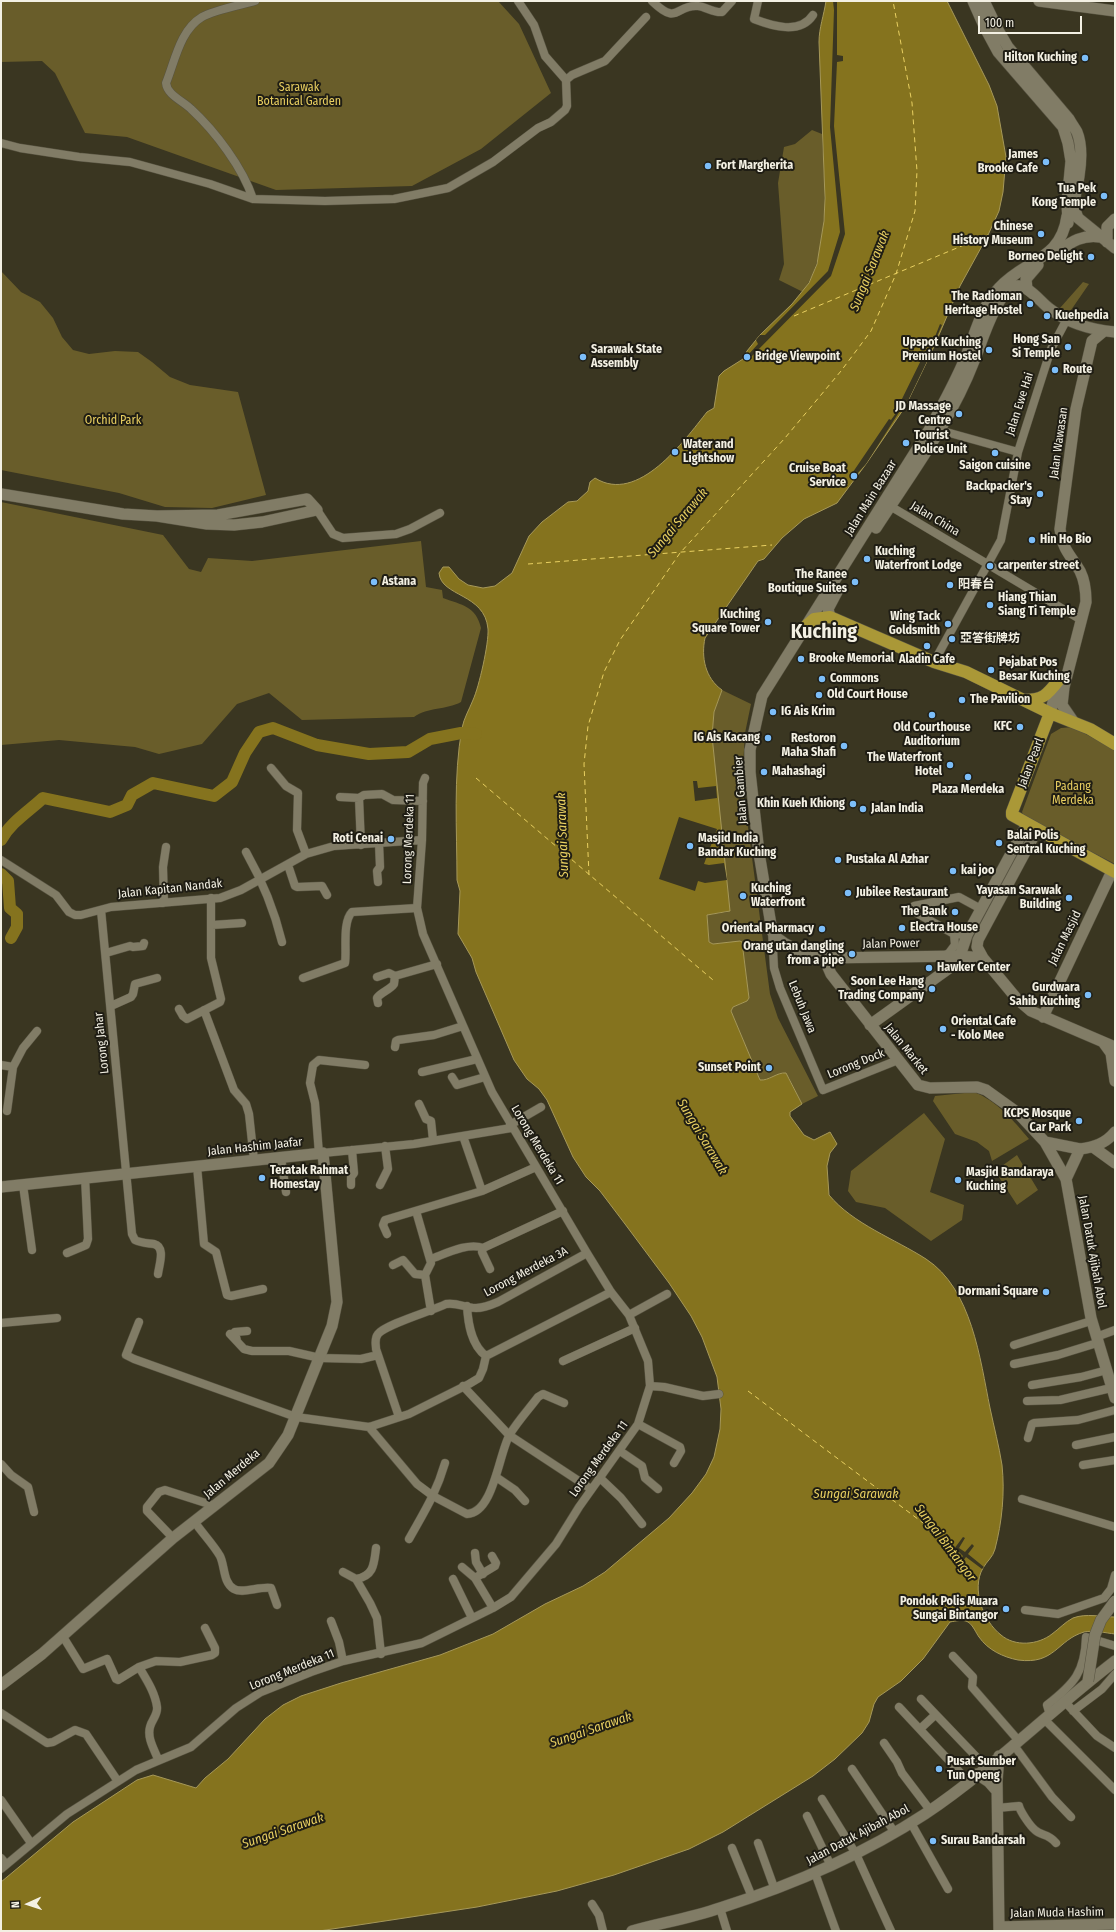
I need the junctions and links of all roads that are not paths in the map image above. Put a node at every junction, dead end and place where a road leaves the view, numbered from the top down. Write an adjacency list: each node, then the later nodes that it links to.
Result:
1 (255, 1): 14 (street)
2 (518, 1): 12 (street)
3 (652, 1): 4 (street)
4 (732, 1)
5 (758, 1): 10 (street)
6 (973, 1): 15 (main road)
7 (984, 1): 17 (main road)
8 (1039, 1): 9 (main road)
9 (1115, 11)
10 (813, 15)
11 (646, 18): 12 (street)
12 (566, 80): 14 (street)
13 (1, 143): 14 (street)
14 (253, 199)
15 (1067, 216): 18 (main road); 19 (main road)
16 (1115, 219): 17 (main road)
17 (1107, 242): 18 (main road)
18 (1061, 249): 19 (main road)
19 (1027, 270): 20 (main road); 21 (main road)
20 (1010, 284): 21 (main road); 25 (main road, Jalan Main Bazaar); 35 (main road, Jalan Main Bazaar)
21 (1026, 289): 22 (main road)
22 (1067, 320): 23 (main road); 26 (street, Jalan Ewe Hai)
23 (1085, 325): 24 (main road); 34 (main road, Jalan Wawasan)
24 (1110, 332): 40 (main road, Jalan Wawasan)
25 (939, 430): 26 (street); 28 (main road, Jalan Main Bazaar)
26 (1018, 452): 32 (street, Jalan Ewe Hai)
27 (1, 494): 31 (main road)
28 (890, 506): 32 (street, Jalan China); 33 (main road, Jalan Main Bazaar)
29 (317, 510): 30 (street); 31 (main road); 31 (main road)
30 (440, 513)
31 (162, 516)
32 (988, 565): 34 (street, Jalan China); 36 (street, Jalan Ewe Hai)
33 (830, 617): 35 (main road); 36 (main road)
34 (1078, 618): 37 (main road, Jalan Wawasan)
35 (807, 625): 67 (main road, Jalan Gambier)
36 (934, 662): 38 (main road)
37 (1058, 681): 38 (main road); 39 (main road, Jalan Wawasan)
38 (1024, 700): 39 (main road)
39 (1050, 713): 40 (main road); 47 (main road, Jalan Pearl)
40 (1073, 722): 41 (main road)
41 (1115, 744)
42 (271, 768): 53 (street)
43 (425, 778): 46 (street, Lorong Merdeka 11)
44 (340, 797): 45 (street)
45 (359, 798): 46 (street); 50 (street)
46 (423, 801): 48 (street, Lorong Merdeka 11)
47 (1032, 827): 56 (main road); 63 (main road); 77 (main road)
48 (422, 840): 49 (street, Jalan Kapitan Nandak); 62 (street, Lorong Merdeka 11)
49 (379, 843): 50 (street, Jalan Kapitan Nandak); 58 (street)
50 (361, 845): 53 (street, Jalan Kapitan Nandak)
51 (166, 847): 61 (street)
52 (246, 852): 57 (street)
53 (306, 854): 55 (street, Jalan Kapitan Nandak)
54 (1, 860): 64 (street, Jalan Kapitan Nandak)
55 (288, 864): 57 (street, Jalan Kapitan Nandak); 59 (street)
56 (1114, 872): 89 (main road, Jalan Masjid)
57 (262, 879): 60 (street, Jalan Kapitan Nandak); 70 (street)
58 (378, 882)
59 (327, 895)
60 (211, 898): 61 (street, Jalan Kapitan Nandak); 66 (street)
61 (164, 903): 64 (street, Jalan Kapitan Nandak)
62 (417, 908): 78 (street, Lorong Merdeka 11); 84 (street)
63 (981, 909): 68 (street); 69 (main road)
64 (101, 910): 72 (street, Lorong Jahar)
65 (242, 923): 66 (street)
66 (212, 925): 88 (street)
67 (772, 931): 75 (main road); 105 (street, Lebuh Jawa)
68 (954, 934): 69 (street); 73 (street)
69 (967, 935): 74 (main road)
70 (282, 942)
71 (144, 943): 72 (street)
72 (106, 953): 86 (street, Lorong Jahar)
73 (943, 956): 74 (main road, Jalan Power); 76 (main road, Jalan Power); 79 (main road)
74 (960, 956): 77 (main road, Jalan Power); 79 (main road)
75 (824, 958): 76 (main road, Jalan Power); 80 (main road, Jalan Market)
76 (847, 958): 80 (main road)
77 (983, 958): 89 (main road)
78 (437, 964): 81 (street); 91 (street, Lorong Merdeka 11)
79 (948, 969): 90 (main road)
80 (831, 974): 90 (main road, Jalan Market)
81 (394, 976): 82 (street); 85 (street)
82 (377, 977)
83 (157, 978): 86 (street)
84 (303, 978)
85 (378, 1003)
86 (111, 1006): 124 (street, Lorong Jahar)
87 (179, 1009): 88 (street)
88 (204, 1010): 120 (street)
89 (1043, 1017): 93 (main road)
90 (870, 1025): 97 (main road, Jalan Market)
91 (463, 1026): 94 (street); 96 (street, Lorong Merdeka 11)
92 (37, 1030): 100 (street)
93 (1103, 1041): 95 (main road); 104 (main road)
94 (395, 1047)
95 (1115, 1047)
96 (477, 1059): 101 (street); 103 (street, Lorong Merdeka 11)
97 (898, 1060): 105 (street, Lorong Dock); 113 (main road, Jalan Market)
98 (1, 1065): 100 (street)
99 (365, 1065): 118 (street)
100 (13, 1066): 108 (street)
101 (422, 1072)
102 (452, 1077): 103 (street)
103 (484, 1077): 109 (street, Lorong Merdeka 11)
104 (1115, 1081)
105 (823, 1090)
106 (420, 1104): 112 (street)
107 (541, 1107): 109 (street)
108 (8, 1111)
109 (511, 1126): 111 (street, Jalan Hashim Jaafar); 123 (street, Lorong Merdeka 11)
110 (1115, 1132): 115 (main road)
111 (463, 1136): 112 (street, Jalan Hashim Jaafar); 131 (street)
112 (433, 1140): 114 (street, Jalan Hashim Jaafar)
113 (1045, 1142): 117 (main road); 126 (main road, Jalan Datuk Ajibah Abol)
114 (385, 1146): 116 (street, Jalan Hashim Jaafar); 129 (street)
115 (1093, 1147): 117 (main road); 121 (main road)
116 (352, 1150): 118 (street, Jalan Hashim Jaafar); 128 (street)
117 (1080, 1150): 126 (main road)
118 (321, 1153): 119 (main road, Jalan Hashim Jaafar); 164 (main road, Jalan Merdeka)
119 (281, 1157): 120 (main road, Jalan Hashim Jaafar); 132 (street)
120 (254, 1160): 122 (main road, Jalan Hashim Jaafar)
121 (1115, 1163)
122 (197, 1166): 124 (main road, Jalan Hashim Jaafar); 145 (street)
123 (536, 1167): 131 (street); 134 (street, Lorong Merdeka 11)
124 (126, 1174): 125 (main road, Jalan Hashim Jaafar); 143 (street, Lorong Jahar)
125 (85, 1177): 127 (main road, Jalan Hashim Jaafar); 139 (street)
126 (1066, 1179): 152 (main road, Jalan Datuk Ajibah Abol)
127 (23, 1185): 130 (main road, Jalan Hashim Jaafar); 137 (street)
128 (351, 1185)
129 (380, 1185)
130 (1, 1187)
131 (482, 1191): 133 (street)
132 (286, 1192)
133 (416, 1211): 135 (street); 140 (street)
134 (562, 1211): 136 (street); 138 (street, Lorong Merdeka 11)
135 (387, 1234)
136 (483, 1248): 140 (street); 142 (street)
137 (32, 1250)
138 (586, 1253): 146 (street, Lorong Merdeka 11); 148 (street, Lorong Merdeka 3A)
139 (67, 1254)
140 (431, 1259): 144 (street)
141 (393, 1265): 144 (street)
142 (490, 1269)
143 (158, 1274)
144 (425, 1275): 149 (street)
145 (263, 1289)
146 (611, 1292): 150 (street, Lorong Merdeka 11); 163 (street)
147 (668, 1294): 150 (street)
148 (467, 1306): 149 (street, Lorong Merdeka 3A); 163 (street)
149 (431, 1311): 162 (street, Lorong Merdeka 3A)
150 (629, 1315): 155 (street, Lorong Merdeka 11)
151 (57, 1318): 154 (street)
152 (1091, 1321): 159 (main road, Jalan Datuk Ajibah Abol); 161 (street)
153 (139, 1322): 176 (street)
154 (1, 1323)
155 (635, 1328): 165 (street); 170 (street, Lorong Merdeka 11)
156 (1115, 1330): 159 (street)
157 (247, 1331): 160 (street)
158 (230, 1334): 160 (street)
159 (1097, 1340): 166 (street); 167 (main road, Jalan Datuk Ajibah Abol)
160 (237, 1341): 164 (street)
161 (1014, 1345)
162 (378, 1355): 164 (street); 177 (street, Lorong Merdeka 3A)
163 (486, 1356): 169 (street)
164 (320, 1358): 176 (main road, Jalan Merdeka)
165 (563, 1361)
166 (1014, 1364)
167 (1107, 1370): 168 (street); 172 (main road, Jalan Datuk Ajibah Abol)
168 (1032, 1385)
169 (463, 1386): 177 (street); 180 (street)
170 (650, 1386): 171 (street); 178 (street, Lorong Merdeka 11)
171 (719, 1394)
172 (1114, 1395): 173 (street)
173 (1027, 1402)
174 (564, 1403): 180 (street)
175 (1115, 1410): 182 (street)
176 (296, 1417): 179 (street); 197 (main road, Jalan Merdeka)
177 (399, 1418): 179 (street)
178 (638, 1424): 184 (street, Lorong Merdeka 11); 187 (street)
179 (369, 1427): 194 (street)
180 (509, 1435): 190 (street); 193 (street)
181 (1115, 1437): 183 (street)
182 (1028, 1438)
183 (1076, 1445)
184 (620, 1451): 191 (street, Lorong Merdeka 11); 192 (street)
185 (1115, 1460): 189 (street)
186 (445, 1463): 194 (street)
187 (674, 1463)
188 (1, 1464): 198 (street)
189 (1083, 1465)
190 (496, 1477): 194 (street); 196 (street)
191 (599, 1477): 193 (street, Lorong Merdeka 11); 200 (street)
192 (658, 1489)
193 (592, 1490): 217 (street, Lorong Merdeka 11)
194 (433, 1496): 203 (street)
195 (1022, 1499): 201 (street)
196 (525, 1501)
197 (215, 1506): 199 (main road, Jalan Merdeka); 202 (street)
198 (34, 1512)
199 (194, 1522): 202 (main road, Jalan Merdeka); 216 (street)
200 (642, 1524)
201 (1115, 1527)
202 (173, 1538): 222 (main road, Jalan Merdeka)
203 (409, 1539)
204 (376, 1548): 212 (street)
205 (475, 1553): 209 (street)
206 (492, 1556): 209 (street)
207 (462, 1567): 211 (street)
208 (343, 1572): 212 (street)
209 (483, 1574): 211 (street)
210 (1115, 1575): 214 (street)
211 (474, 1578): 217 (street)
212 (356, 1579): 224 (street)
213 (453, 1579): 219 (street)
214 (1104, 1598): 215 (street); 218 (street)
215 (1115, 1601): 230 (main road, bridge)
216 (277, 1605)
217 (493, 1608): 219 (street, Lorong Merdeka 11)
218 (1025, 1610)
219 (472, 1618): 224 (street, Lorong Merdeka 11)
220 (331, 1621): 226 (street)
221 (205, 1628): 228 (street)
222 (62, 1635): 228 (street); 231 (main road, Jalan Merdeka)
223 (1115, 1646): 238 (street)
224 (381, 1654): 226 (street, Lorong Merdeka 11)
225 (953, 1656): 240 (street)
226 (343, 1661): 244 (street, Lorong Merdeka 11)
227 (1115, 1661): 230 (main road, Jalan Datuk Ajibah Abol)
228 (139, 1667): 244 (street)
229 (1115, 1674): 235 (street)
230 (1088, 1681): 233 (main road, Jalan Datuk Ajibah Abol)
231 (1, 1685)
232 (921, 1699): 237 (street)
233 (1065, 1702): 235 (street); 238 (main road, Jalan Datuk Ajibah Abol)
234 (899, 1706): 239 (street)
235 (1073, 1711): 242 (street)
236 (1, 1713): 247 (street)
237 (936, 1715): 239 (street); 246 (street)
238 (1047, 1717): 240 (main road, Jalan Datuk Ajibah Abol); 250 (street)
239 (920, 1729): 248 (street)
240 (1016, 1742): 243 (main road, Jalan Datuk Ajibah Abol); 256 (street)
241 (884, 1743): 254 (street)
242 (1115, 1748)
243 (1000, 1756): 246 (main road, Jalan Datuk Ajibah Abol); 249 (main road)
244 (158, 1759): 247 (street, Lorong Merdeka 11)
245 (852, 1769): 258 (street)
246 (982, 1771): 248 (main road, Jalan Datuk Ajibah Abol); 249 (main road)
247 (117, 1780): 259 (street, Lorong Merdeka 11)
248 (968, 1781): 254 (main road, Jalan Datuk Ajibah Abol)
249 (997, 1786): 253 (main road)
250 (1115, 1789)
251 (822, 1799): 263 (street)
252 (1, 1800): 259 (street)
253 (997, 1808): 261 (street); 275 (main road)
254 (930, 1810): 257 (main road, Jalan Datuk Ajibah Abol)
255 (807, 1816): 265 (street)
256 (1071, 1817)
257 (911, 1823): 258 (main road, Jalan Datuk Ajibah Abol); 267 (street)
258 (894, 1833): 263 (main road, Jalan Datuk Ajibah Abol)
259 (31, 1843): 264 (street, Lorong Merdeka 11)
260 (758, 1843): 268 (street)
261 (1056, 1843)
262 (732, 1848): 269 (street)
263 (856, 1854): 265 (main road, Jalan Datuk Ajibah Abol); 280 (street)
264 (3, 1864)
265 (831, 1866): 266 (main road, Jalan Datuk Ajibah Abol)
266 (815, 1873): 268 (main road, Jalan Datuk Ajibah Abol); 279 (street)
267 (948, 1889)
268 (775, 1890): 269 (main road, Jalan Datuk Ajibah Abol)
269 (752, 1897): 271 (main road, Jalan Datuk Ajibah Abol)
270 (592, 1904): 276 (street)
271 (720, 1908): 274 (main road, Jalan Datuk Ajibah Abol); 278 (street)
272 (1115, 1924): 273 (main road, Jalan Muda Hashim)
273 (1078, 1928): 275 (main road, Jalan Muda Hashim)
274 (644, 1929): 277 (main road, Jalan Datuk Ajibah Abol)
275 (999, 1929)
276 (604, 1931)
277 (632, 1931)
278 (727, 1931)
279 (836, 1931)
280 (891, 1931)

